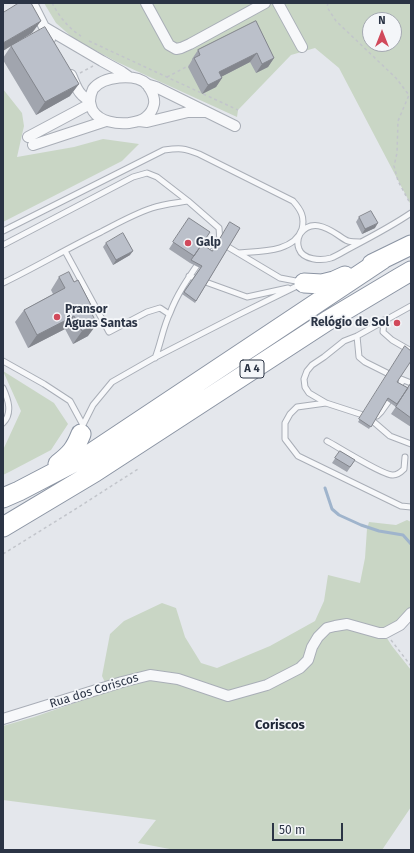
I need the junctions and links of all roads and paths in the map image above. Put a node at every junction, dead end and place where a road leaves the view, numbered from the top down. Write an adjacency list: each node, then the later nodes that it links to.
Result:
1 (32, 3): 7 (street)
2 (52, 3): 8 (path)
3 (146, 3): 4 (street)
4 (264, 3)
5 (278, 3): 11 (street)
6 (328, 3): 17 (path)
7 (44, 27): 10 (street); 14 (street)
8 (83, 38)
9 (88, 41): 15 (path)
10 (55, 47)
11 (302, 47)
12 (194, 63): 15 (path)
13 (65, 68): 19 (street)
14 (129, 77): 16 (street); 19 (street)
15 (167, 77): 20 (path)
16 (146, 84): 21 (street); 23 (street)
17 (409, 95): 18 (path); 26 (path)
18 (411, 97)
19 (90, 103): 22 (street); 22 (street)
20 (238, 110)
21 (204, 112): 23 (street); 24 (street)
22 (106, 120): 23 (street)
23 (137, 121)
24 (235, 126)
25 (188, 200): 30 (lane); 32 (lane); 34 (lane)
26 (411, 205)
27 (411, 213): 31 (lane)
28 (3, 231): 29 (lane)
29 (300, 234): 31 (lane); 31 (lane); 35 (lane)
30 (220, 242): 35 (lane); 38 (lane)
31 (360, 242)
32 (3, 245)
33 (411, 245): 36 (highway, A 4)
34 (65, 251): 39 (lane); 42 (lane)
35 (238, 253): 40 (lane)
36 (383, 259): 40 (highway); 59 (highway, A 4)
37 (411, 271): 61 (highway, A 4)
38 (189, 276): 40 (lane); 42 (lane)
39 (3, 283)
40 (304, 283): 46 (lane)
41 (411, 306): 43 (lane)
42 (169, 314): 46 (lane)
43 (384, 320): 44 (lane); 45 (lane)
44 (357, 336): 48 (lane); 51 (lane)
45 (411, 351)
46 (154, 358): 54 (lane)
47 (3, 361): 54 (lane)
48 (403, 380): 49 (lane); 52 (lane)
49 (411, 383)
50 (3, 388): 53 (lane)
51 (326, 403): 52 (lane); 60 (lane)
52 (366, 416): 56 (lane)
53 (3, 423)
54 (82, 429): 59 (highway)
55 (327, 442): 57 (lane)
56 (411, 444)
57 (405, 457)
58 (138, 469): 62 (path)
59 (11, 494)
60 (411, 507)
61 (3, 527)
62 (3, 554)
63 (411, 613): 64 (street)
64 (385, 632): 65 (path); 66 (street, Rua dos Coriscos)
65 (411, 666)
66 (3, 719)

